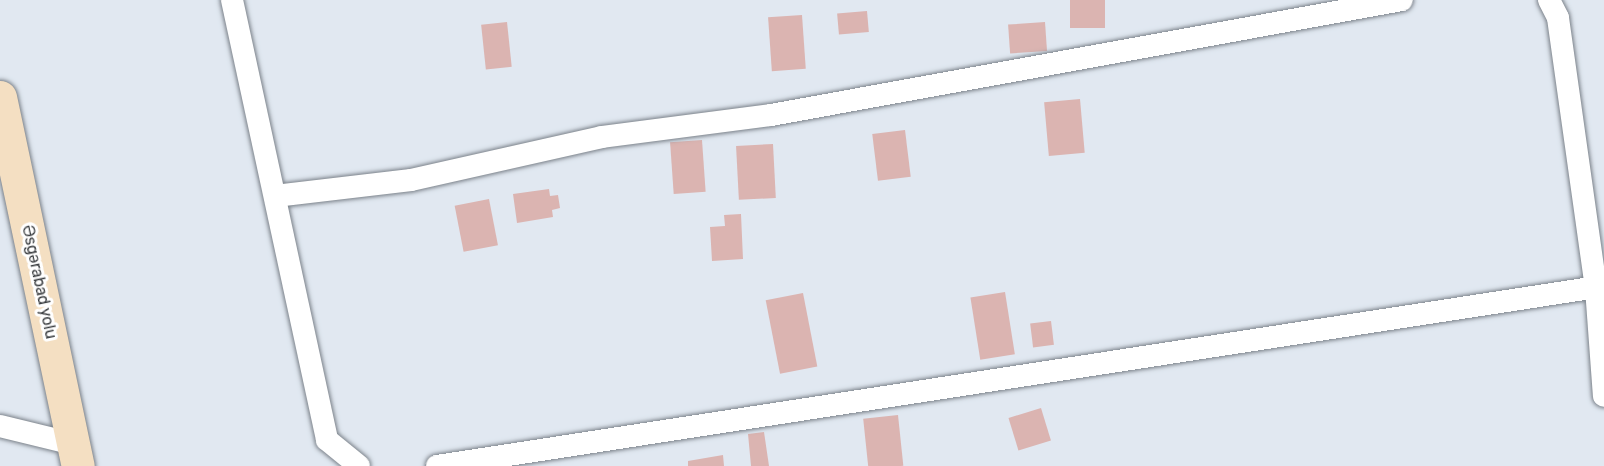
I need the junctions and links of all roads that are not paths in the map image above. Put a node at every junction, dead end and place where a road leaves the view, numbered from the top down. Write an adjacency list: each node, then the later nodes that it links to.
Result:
1 (232, 0): 5 (street)
2 (1402, 0): 5 (street)
3 (1549, 0): 6 (street)
4 (0, 97): 9 (street, Əsgərabad yolu)
5 (275, 196): 11 (street)
6 (1600, 287): 7 (street); 10 (street)
7 (1604, 396)
8 (0, 426): 9 (street)
9 (76, 455)
10 (498, 461): 12 (street)
11 (359, 466)
12 (437, 466)

